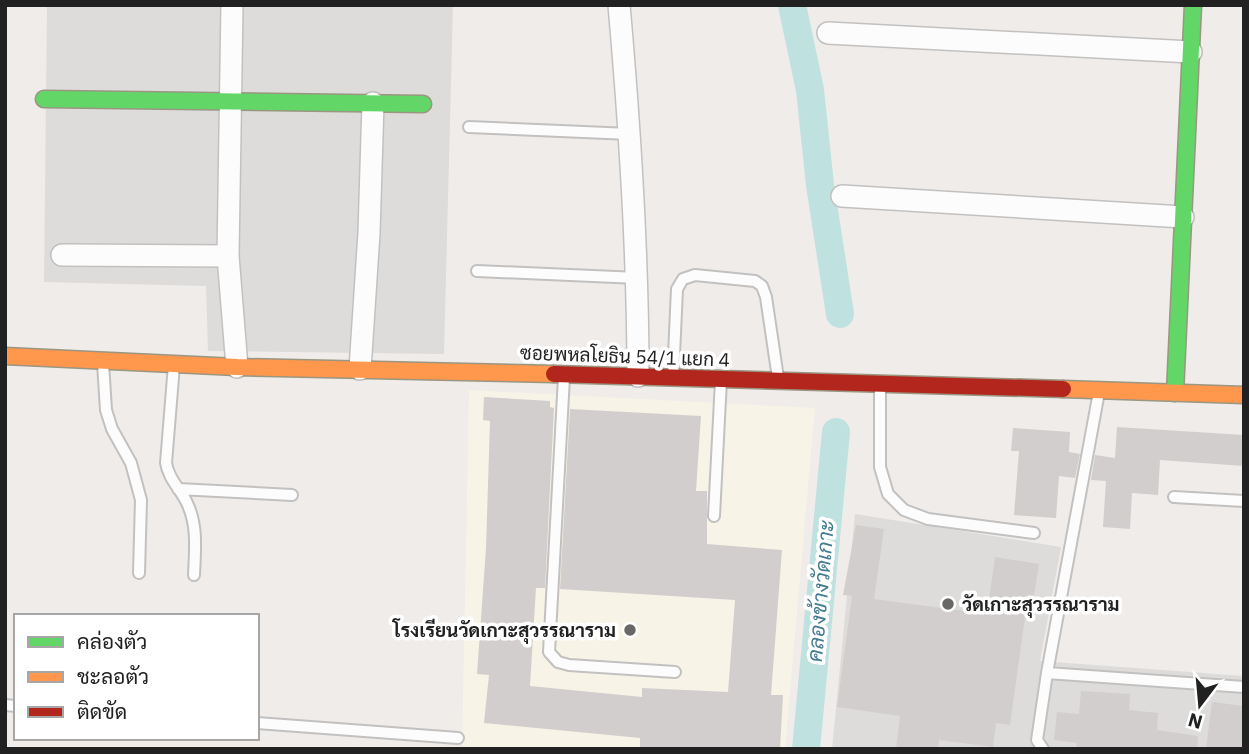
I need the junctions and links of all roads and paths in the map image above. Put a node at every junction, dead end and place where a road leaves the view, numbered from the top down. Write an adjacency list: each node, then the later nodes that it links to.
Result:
1 (232, 5): 7 (street)
2 (619, 5): 11 (street)
3 (1193, 5): 5 (street)
4 (828, 33): 5 (street)
5 (1191, 52): 13 (street)
6 (44, 99): 7 (street)
7 (230, 101): 8 (street); 15 (street)
8 (373, 103): 9 (street); 22 (street)
9 (424, 104)
10 (469, 127): 11 (lane)
11 (630, 134): 17 (street)
12 (842, 196): 13 (street)
13 (1183, 217): 30 (street)
14 (62, 256): 15 (street)
15 (228, 256): 21 (street)
16 (477, 271): 17 (lane)
17 (638, 278): 24 (street)
18 (5, 356): 19 (street, ซอยพหลโยธิน 54/1 แยก 4)
19 (103, 360): 20 (street, ซอยพหลโยธิน 54/1 แยก 4); 38 (lane)
20 (174, 363): 21 (street, ซอยพหลโยธิน 54/1 แยก 4); 32 (lane)
21 (237, 368): 22 (street, ซอยพหลโยธิน 54/1 แยก 4)
22 (360, 369): 23 (street, ซอยพหลโยธิน 54/1 แยก 4)
23 (564, 374): 24 (street, ซอยพหลโยธิน 54/1 แยก 4); 40 (lane)
24 (639, 376): 25 (street, ซอยพหลโยธิน 54/1 แยก 4)
25 (673, 377): 26 (street, ซอยพหลโยธิน 54/1 แยก 4); 27 (lane)
26 (721, 380): 27 (street, ซอยพหลโยธิน 54/1 แยก 4); 36 (lane)
27 (778, 381): 28 (street, ซอยพหลโยธิน 54/1 แยก 4)
28 (880, 384): 29 (street, ซอยพหลโยธิน 54/1 แยก 4); 37 (lane)
29 (1100, 390): 30 (street, ซอยพหลโยธิน 54/1 แยก 4); 41 (lane)
30 (1175, 393): 31 (street, ซอยพหลโยธิน 54/1 แยก 4)
31 (1244, 395)
32 (178, 489): 33 (lane); 39 (lane)
33 (292, 495)
34 (1174, 497): 35 (lane)
35 (1244, 501)
36 (714, 516)
37 (1034, 533)
38 (139, 573)
39 (194, 575)
40 (675, 672)
41 (1046, 673): 42 (lane); 45 (lane)
42 (1244, 687)
43 (259, 723): 44 (lane)
44 (458, 738)
45 (1043, 749)

